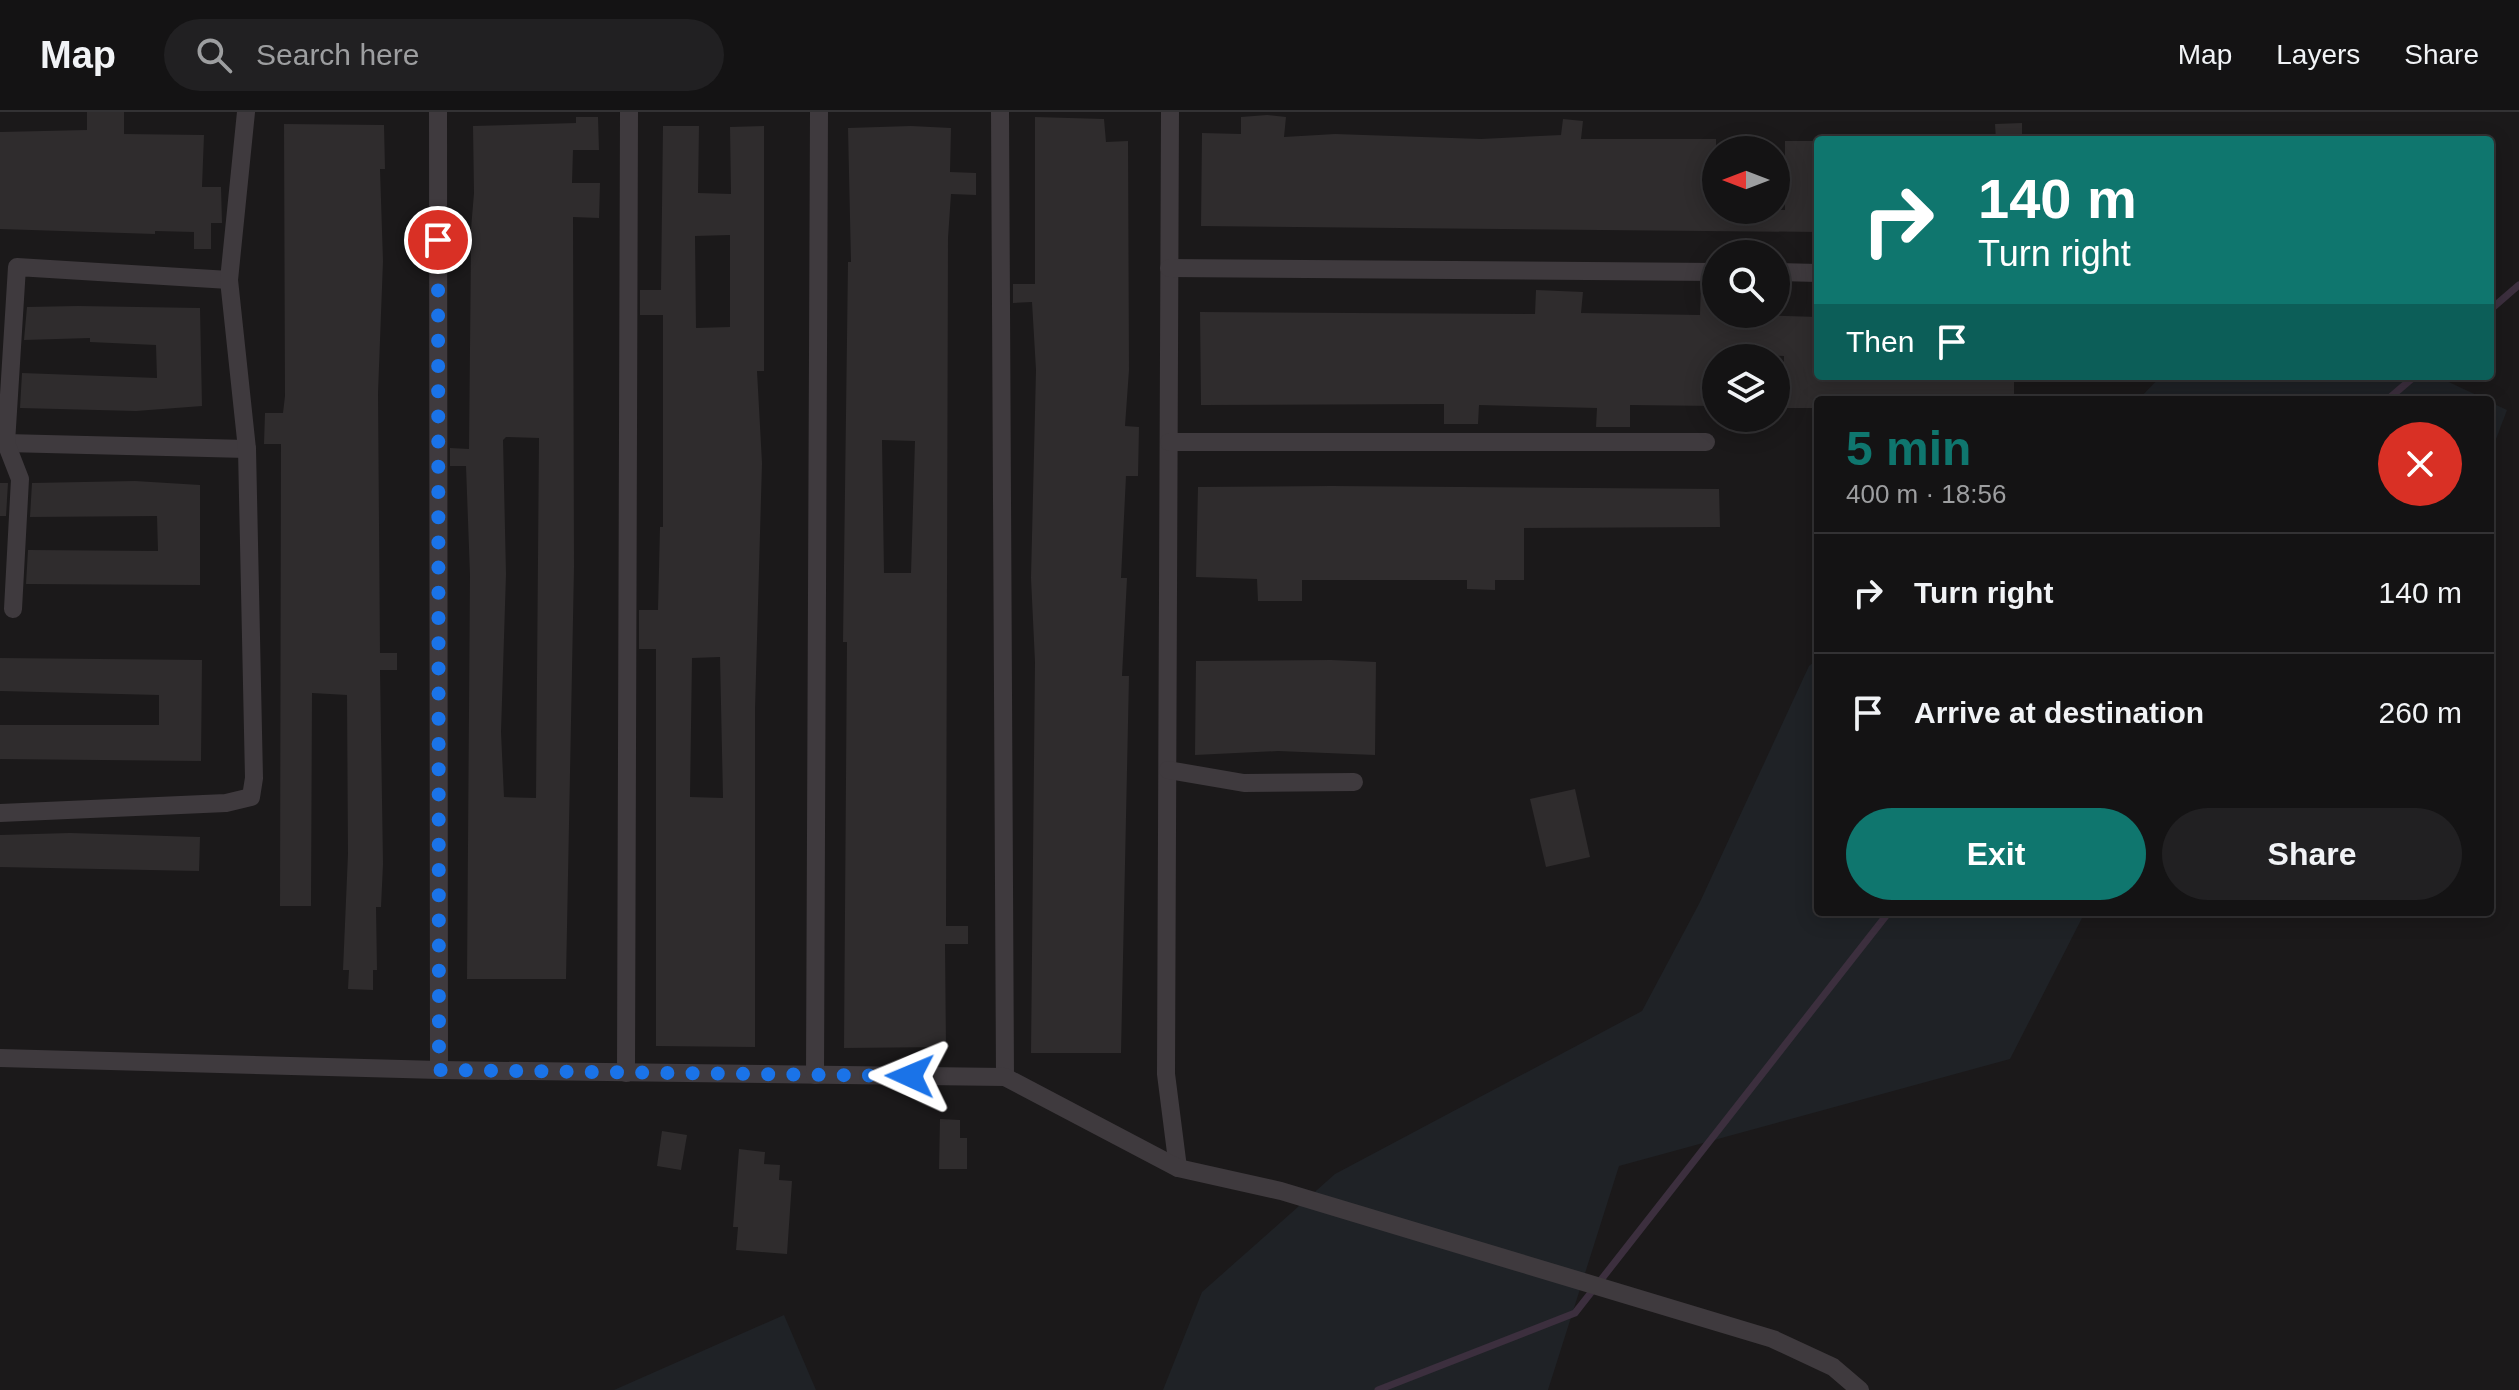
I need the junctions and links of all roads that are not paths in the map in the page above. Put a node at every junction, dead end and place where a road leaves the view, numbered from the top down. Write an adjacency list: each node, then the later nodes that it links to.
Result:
1 (246, 112): 11 (street)
2 (438, 112): 21 (street)
3 (629, 112): 22 (street)
4 (819, 112): 23 (street)
5 (1000, 112): 24 (street)
6 (1170, 112): 7 (street)
7 (1169, 268): 8 (street); 12 (street)
8 (1702, 272)
9 (1790, 272): 10 (street)
10 (1814, 273)
11 (229, 280): 14 (street); 15 (street)
12 (1169, 442): 13 (street); 17 (street)
13 (1706, 442)
14 (6, 443): 15 (street); 16 (street)
15 (247, 449): 19 (street)
16 (13, 609)
17 (1168, 770): 18 (street); 25 (street)
18 (1354, 782)
19 (0, 813)
20 (0, 1058): 21 (street)
21 (439, 1070): 22 (street)
22 (626, 1073): 23 (street)
23 (815, 1075): 24 (street)
24 (1005, 1077): 25 (street)
25 (1178, 1168): 26 (street)
26 (1860, 1390)

